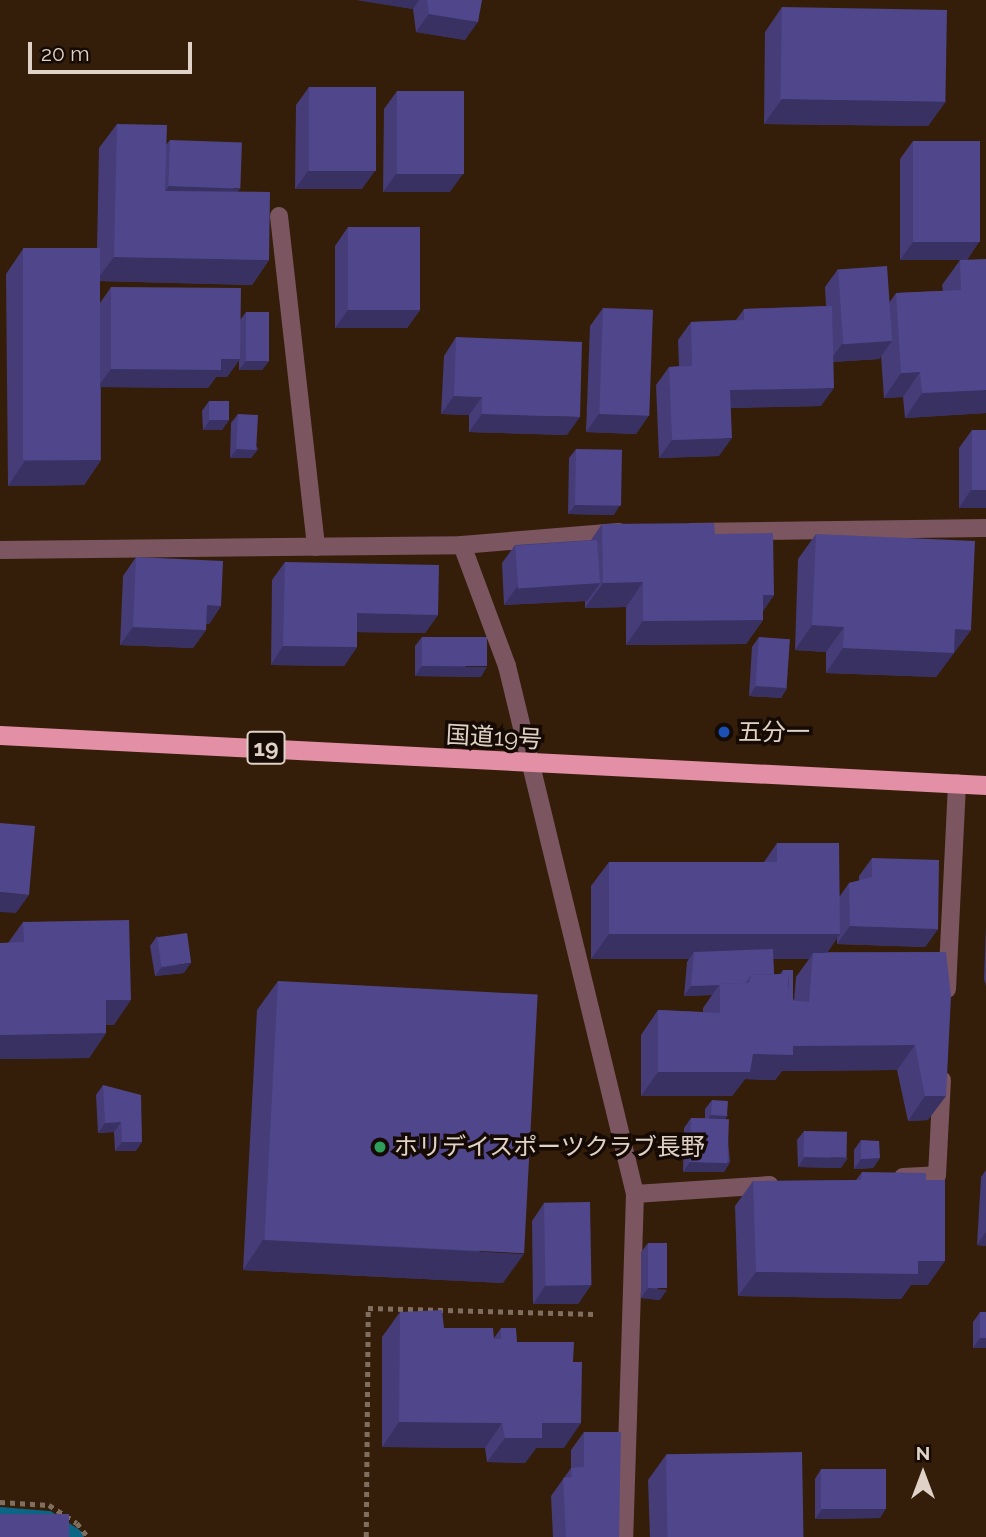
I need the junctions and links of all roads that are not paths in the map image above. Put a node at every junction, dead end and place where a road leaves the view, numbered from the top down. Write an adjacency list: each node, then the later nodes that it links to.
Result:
1 (279, 216): 6 (street)
2 (986, 528): 4 (street)
3 (640, 532): 5 (street)
4 (667, 532)
5 (462, 545): 6 (street); 9 (street)
6 (316, 547): 7 (street)
7 (0, 550)
8 (0, 736): 9 (highway, 国道19号 / 19)
9 (532, 765): 10 (highway, 国道19号 / 19); 16 (street)
10 (957, 783): 11 (highway, 国道19号 / 19); 12 (street)
11 (986, 785)
12 (945, 1013)
13 (943, 1067): 14 (street)
14 (882, 1179)
15 (786, 1184): 16 (street)
16 (635, 1194): 17 (street)
17 (624, 1537)

